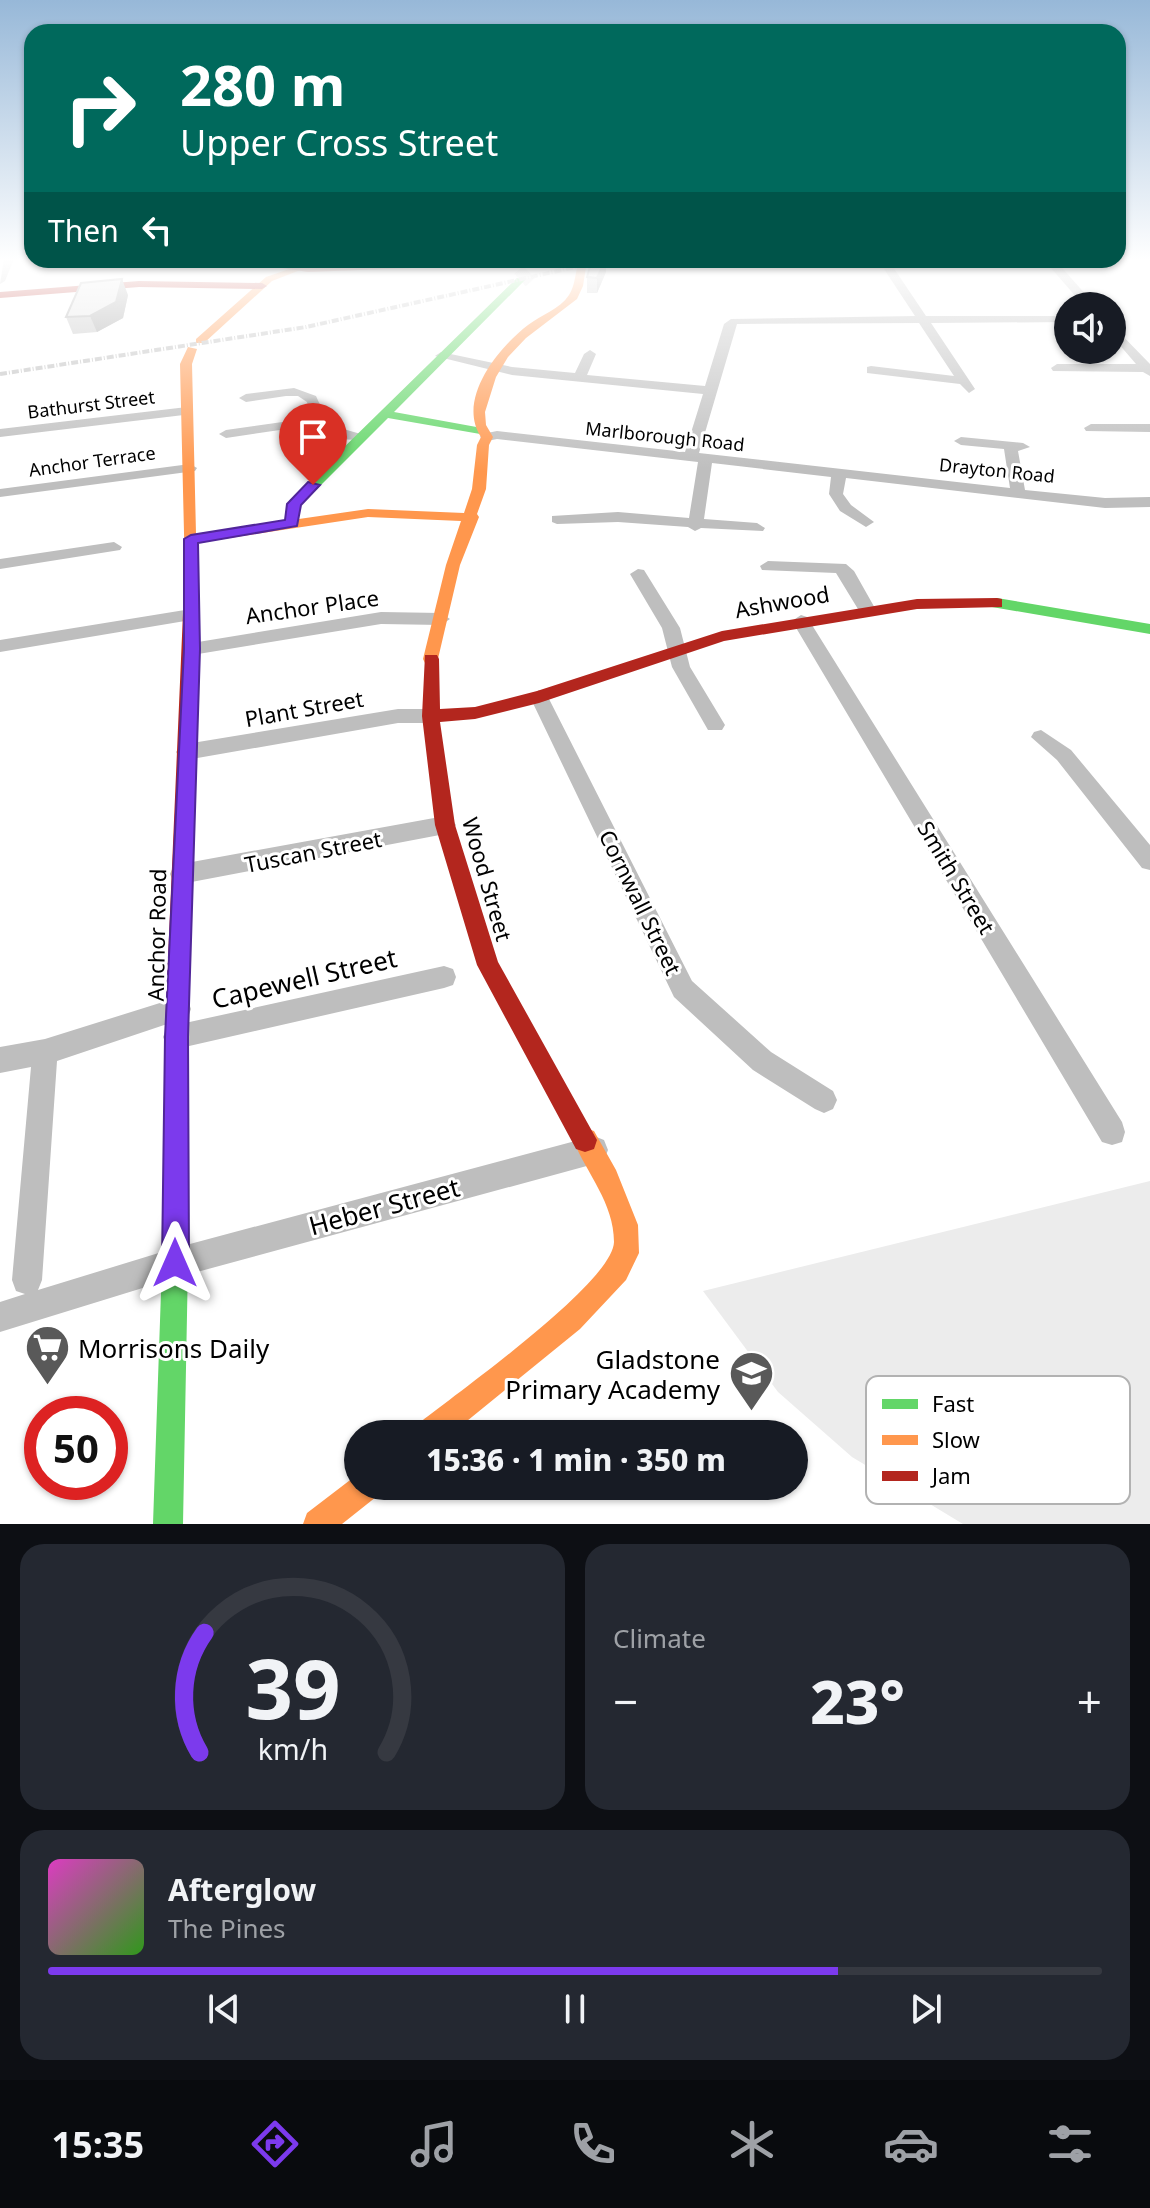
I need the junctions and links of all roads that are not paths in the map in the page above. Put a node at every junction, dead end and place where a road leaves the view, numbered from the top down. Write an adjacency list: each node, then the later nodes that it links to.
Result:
1 (212, 330): 16 (street, Anchor Road)
2 (465, 330): 8 (street)
3 (528, 330): 9 (street, Wood Street)
4 (728, 330): 14 (street)
5 (931, 330): 11 (street)
6 (1126, 345): 12 (street)
7 (590, 354): 13 (street)
8 (441, 356): 9 (street); 17 (street)
9 (494, 366): 13 (street); 23 (street, Wood Street)
10 (1057, 368): 12 (street)
11 (871, 370)
12 (1148, 370)
13 (579, 378): 14 (street)
14 (712, 391): 26 (street)
15 (246, 398): 18 (street)
16 (187, 411): 21 (street, Bathurst Street); 27 (street, Anchor Road)
17 (386, 414): 23 (street); 24 (street)
18 (317, 421): 22 (street); 24 (street)
19 (1091, 428): 20 (street)
20 (1150, 428)
21 (0, 433)
22 (226, 434)
23 (484, 434): 26 (street, Marlborough Road); 32 (street, Wood Street)
24 (361, 436): 35 (street)
25 (961, 441): 29 (street)
26 (699, 457): 28 (street, Marlborough Road); 36 (street)
27 (190, 468): 30 (street, Anchor Terrace); 38 (street, Anchor Road)
28 (839, 474): 29 (street, Drayton Road); 34 (street)
29 (1018, 492): 31 (street, Drayton Road)
30 (0, 493)
31 (1150, 502)
32 (472, 517): 35 (street); 45 (street, Wood Street)
33 (557, 519): 36 (street)
34 (866, 522)
35 (292, 523): 38 (street)
36 (695, 526): 37 (street)
37 (757, 528)
38 (191, 539): 44 (street, Anchor Road)
39 (106, 553): 40 (street)
40 (0, 564)
41 (768, 566): 43 (street)
42 (638, 574): 50 (street)
43 (867, 610): 46 (street, Ashwood); 47 (street, Ashwood)
44 (191, 615): 48 (street); 49 (street, Anchor Road)
45 (441, 619): 49 (street, Anchor Place); 52 (street, Wood Street)
46 (801, 621): 50 (street, Ashwood); 65 (street, Smith Street)
47 (1150, 629)
48 (0, 646)
49 (192, 649): 55 (street, Anchor Road)
50 (677, 650): 51 (street, Ashwood); 53 (street)
51 (539, 697): 52 (street, Ashwood); 64 (street, Cornwall Street)
52 (431, 716): 55 (street, Plant Street); 56 (street, Wood Street)
53 (715, 725)
54 (1041, 737): 57 (street)
55 (186, 752): 58 (street, Anchor Road)
56 (445, 825): 58 (street, Tuscan Street); 66 (street, Wood Street)
57 (1150, 861)
58 (181, 874): 60 (street, Anchor Road)
59 (444, 977): 61 (street, Capewell Street)
60 (179, 1009): 61 (street, Anchor Road); 62 (street)
61 (176, 1037): 67 (street, Anchor Road)
62 (45, 1052): 63 (street); 68 (street)
63 (0, 1060)
64 (824, 1100)
65 (1112, 1132)
66 (594, 1150): 67 (street, Heber Street); 70 (street, Wood Street)
67 (175, 1263): 69 (street, Heber Street); 72 (street, Anchor Road)
68 (27, 1280)
69 (0, 1317)
70 (445, 1420)
71 (348, 1500): 73 (street)
72 (168, 1524)
73 (318, 1524)

